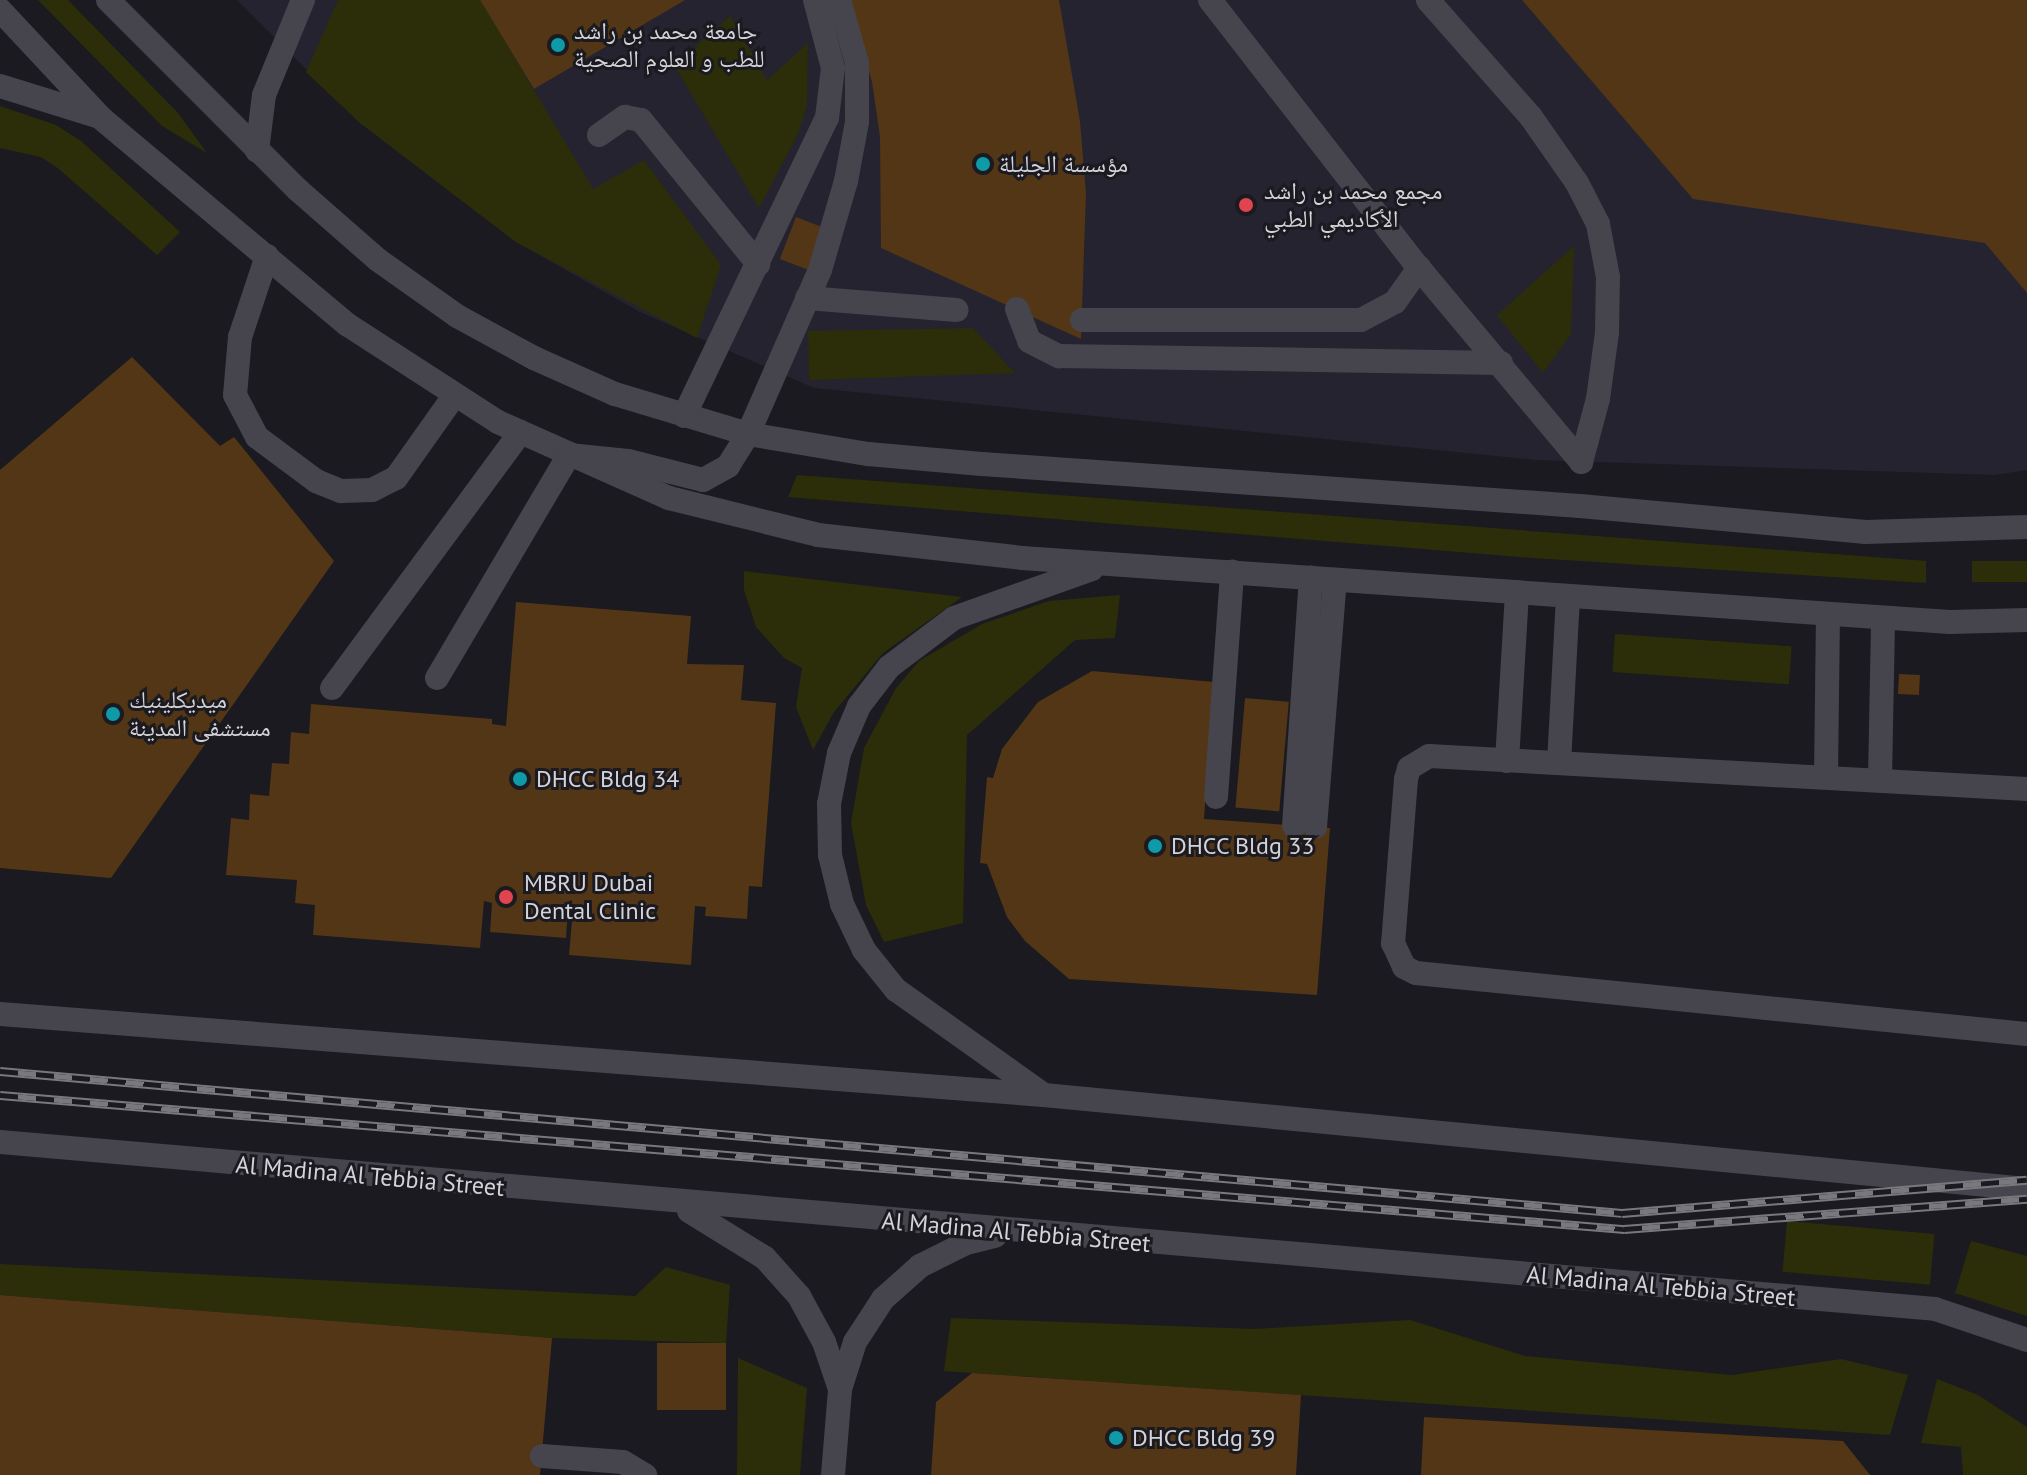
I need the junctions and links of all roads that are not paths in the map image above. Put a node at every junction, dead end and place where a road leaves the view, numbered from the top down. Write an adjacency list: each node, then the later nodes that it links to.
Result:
1 (108, 0): 11 (street)
2 (303, 0): 11 (street)
3 (815, 0): 13 (street)
4 (839, 0): 15 (street)
5 (1210, 0): 14 (street)
6 (1428, 0): 25 (street)
7 (0, 10): 9 (street)
8 (0, 86): 9 (street)
9 (101, 118): 12 (street)
10 (599, 135): 13 (street)
11 (257, 151): 21 (street)
12 (267, 256): 20 (street); 20 (street)
13 (758, 264): 21 (street)
14 (1419, 268): 18 (street); 19 (street)
15 (807, 298): 17 (street); 23 (street)
16 (1017, 309): 19 (street)
17 (957, 310)
18 (1082, 320)
19 (1501, 363): 25 (street)
20 (454, 396): 22 (street)
21 (684, 416): 23 (street)
22 (521, 432): 24 (street); 37 (street)
23 (748, 434): 24 (street); 26 (street)
24 (569, 455): 28 (street); 36 (street)
25 (1581, 462): 26 (street)
26 (1580, 506): 27 (street)
27 (2027, 527)
28 (1107, 564): 29 (street); 47 (street)
29 (1232, 572): 30 (street); 43 (street)
30 (1323, 579): 31 (street); 44 (street)
31 (1517, 592): 32 (street); 38 (street)
32 (1568, 596): 33 (street); 39 (street)
33 (1828, 614): 34 (street); 40 (street)
34 (1883, 618): 35 (street); 41 (street)
35 (2027, 620)
36 (437, 678)
37 (332, 688)
38 (1507, 761): 39 (street); 46 (street)
39 (1559, 763): 40 (street)
40 (1826, 777): 41 (street)
41 (1880, 779): 42 (street)
42 (2027, 789)
43 (1216, 797)
44 (1304, 826)
45 (0, 1014): 47 (street)
46 (2027, 1034)
47 (1044, 1095): 49 (street)
48 (0, 1142): 50 (street, Al Madina Al Tebbia Street)
49 (2027, 1189)
50 (676, 1205): 51 (street, Al Madina Al Tebbia Street); 53 (street)
51 (1016, 1231): 52 (street, Al Madina Al Tebbia Street); 53 (street)
52 (2027, 1340)
53 (840, 1389): 56 (street)
54 (542, 1456): 55 (street)
55 (645, 1475)
56 (833, 1475)

